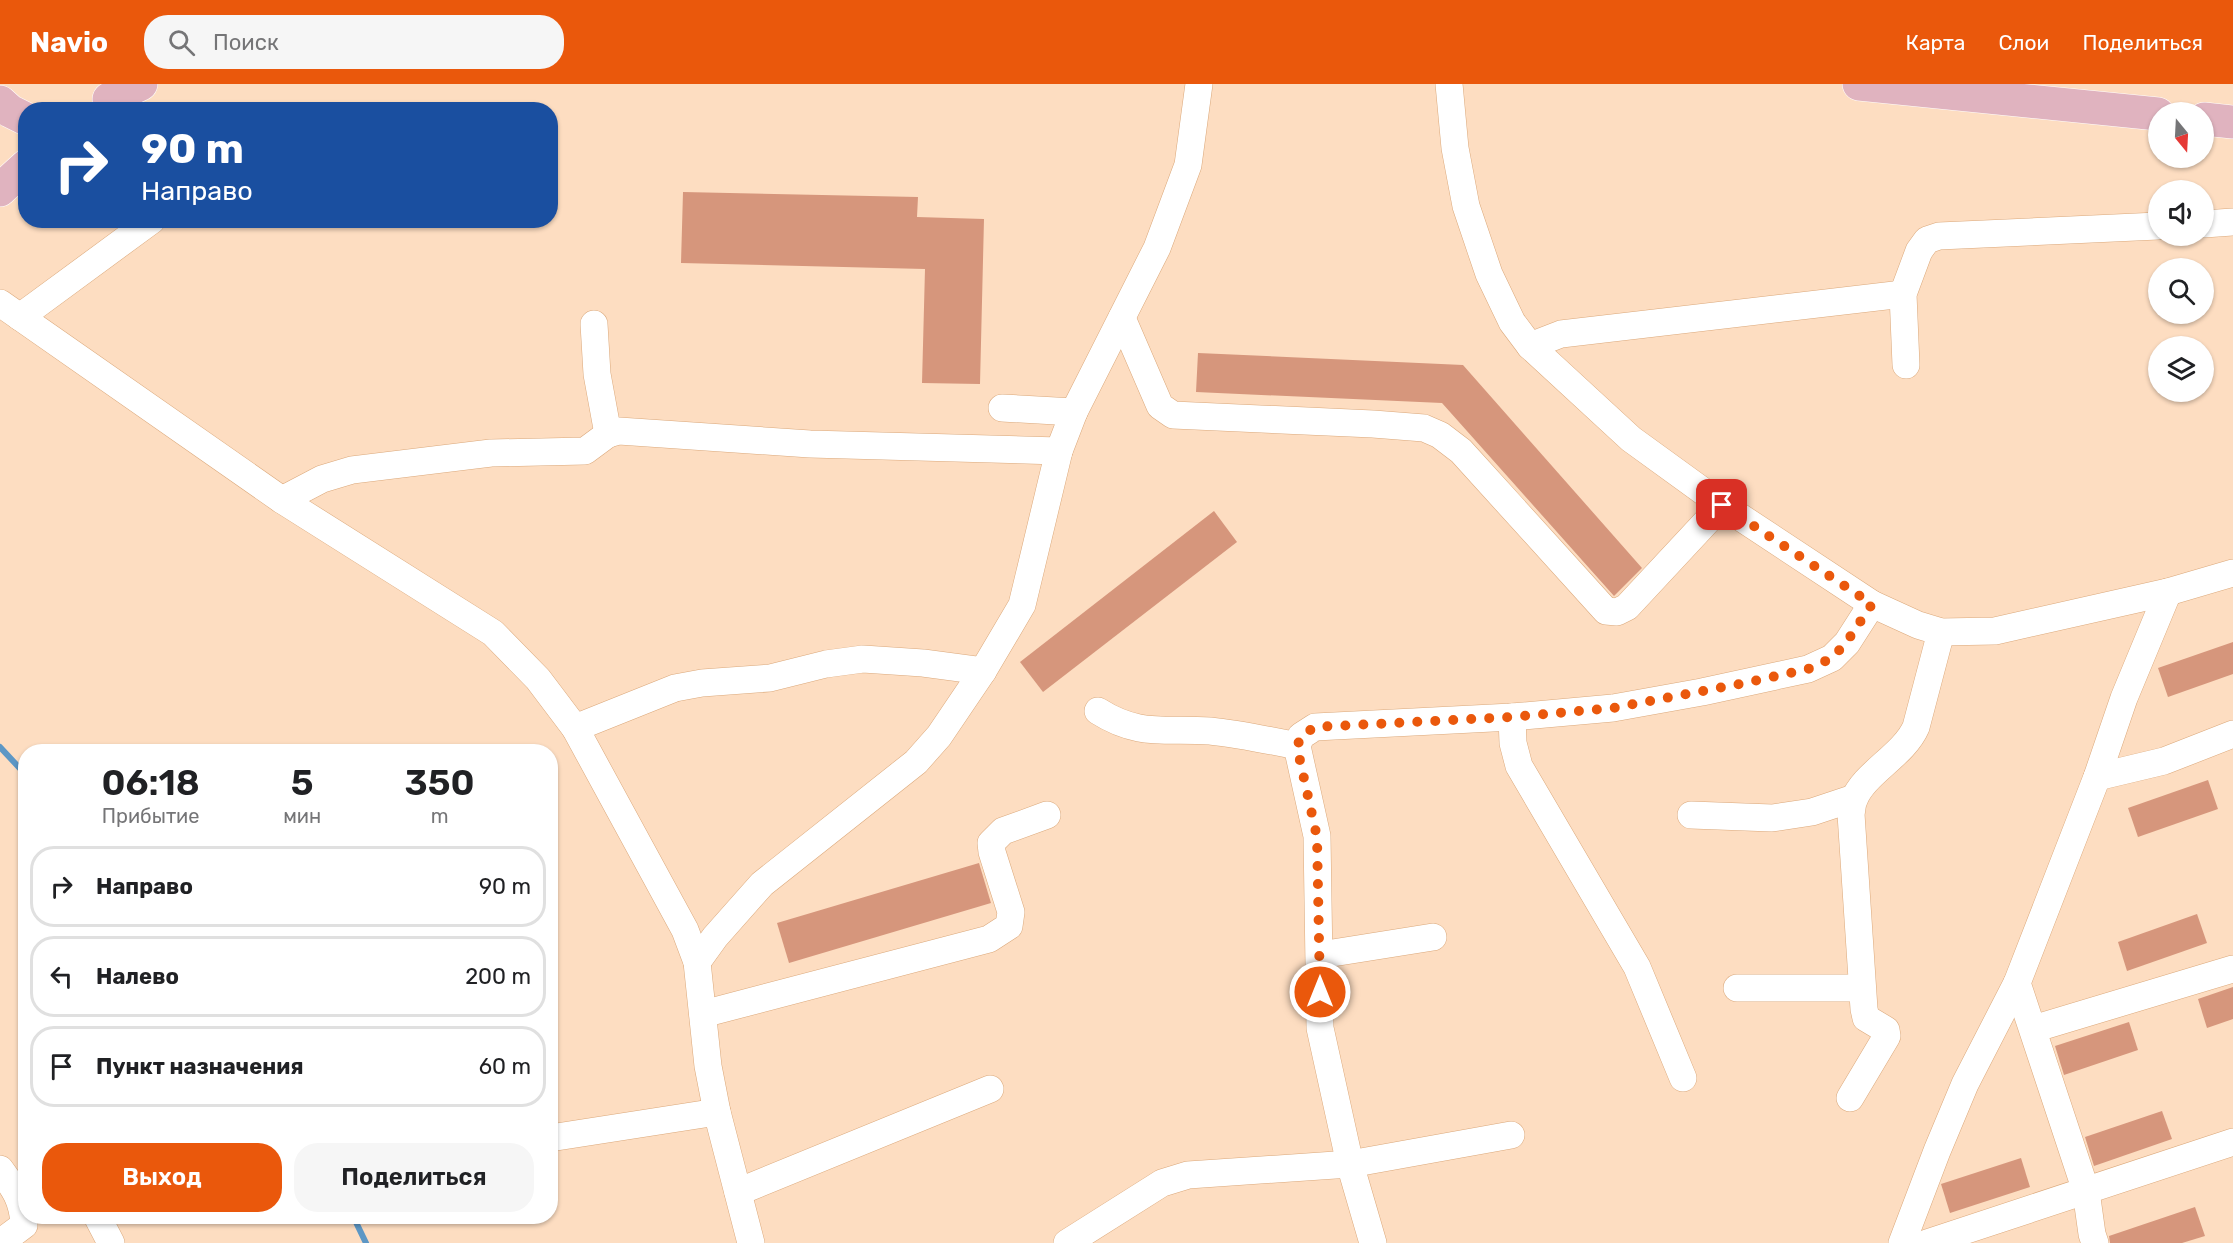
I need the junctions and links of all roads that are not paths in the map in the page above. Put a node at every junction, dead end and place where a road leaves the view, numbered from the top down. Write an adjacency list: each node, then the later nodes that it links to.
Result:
1 (141, 84): 5 (main road)
2 (1199, 84): 19 (street)
3 (1449, 84): 21 (street)
4 (1859, 84): 7 (main road)
5 (108, 98)
6 (0, 102): 8 (main road)
7 (2148, 113)
8 (18, 115)
9 (2214, 120): 10 (main road)
10 (2233, 122)
11 (18, 173): 12 (main road)
12 (0, 190)
13 (2233, 222): 14 (street)
14 (2214, 223)
15 (2148, 227): 17 (street)
16 (139, 228): 18 (street)
17 (1903, 294): 21 (street); 22 (street)
18 (10, 310): 27 (street)
19 (1122, 318): 24 (street); 28 (street)
20 (594, 324): 25 (street)
21 (1530, 346): 28 (street)
22 (1906, 365)
23 (1002, 408): 24 (street)
24 (1074, 412): 26 (street)
25 (608, 434): 26 (street); 27 (street)
26 (1059, 451): 33 (street)
27 (282, 500): 36 (street)
28 (1722, 505): 31 (street)
29 (2233, 573): 30 (street)
30 (2168, 592): 32 (street); 39 (street)
31 (1872, 604): 32 (street); 35 (street)
32 (1941, 632): 40 (street)
33 (983, 671): 36 (street); 45 (street)
34 (1098, 711): 38 (street)
35 (1512, 717): 38 (street); 52 (street)
36 (575, 728): 45 (street)
37 (2233, 734): 39 (street)
38 (1297, 747): 44 (street)
39 (2097, 777): 47 (street)
40 (1854, 798): 41 (street); 49 (street)
41 (1690, 814)
42 (1047, 815): 50 (street)
43 (1433, 937): 44 (street)
44 (1320, 955): 59 (street)
45 (698, 962): 50 (street)
46 (2233, 969): 51 (street)
47 (2017, 984): 51 (street); 71 (street)
48 (1737, 988): 49 (street)
49 (1862, 988): 54 (street)
50 (703, 1014): 55 (street)
51 (2033, 1029): 62 (street)
52 (1683, 1078)
53 (990, 1089): 63 (street)
54 (1850, 1098)
55 (717, 1112): 57 (street); 63 (street)
56 (1511, 1135): 59 (street)
57 (558, 1137)
58 (2233, 1143): 62 (street)
59 (1350, 1164): 69 (street); 70 (street)
60 (0, 1169): 61 (street)
61 (18, 1187)
62 (2086, 1191): 72 (street); 73 (street)
63 (738, 1192): 68 (street)
64 (24, 1224): 66 (street)
65 (102, 1224): 67 (street)
66 (0, 1243)
67 (111, 1243)
68 (751, 1243)
69 (1067, 1243)
70 (1373, 1243)
71 (1902, 1243)
72 (1927, 1243)
73 (2095, 1243)

